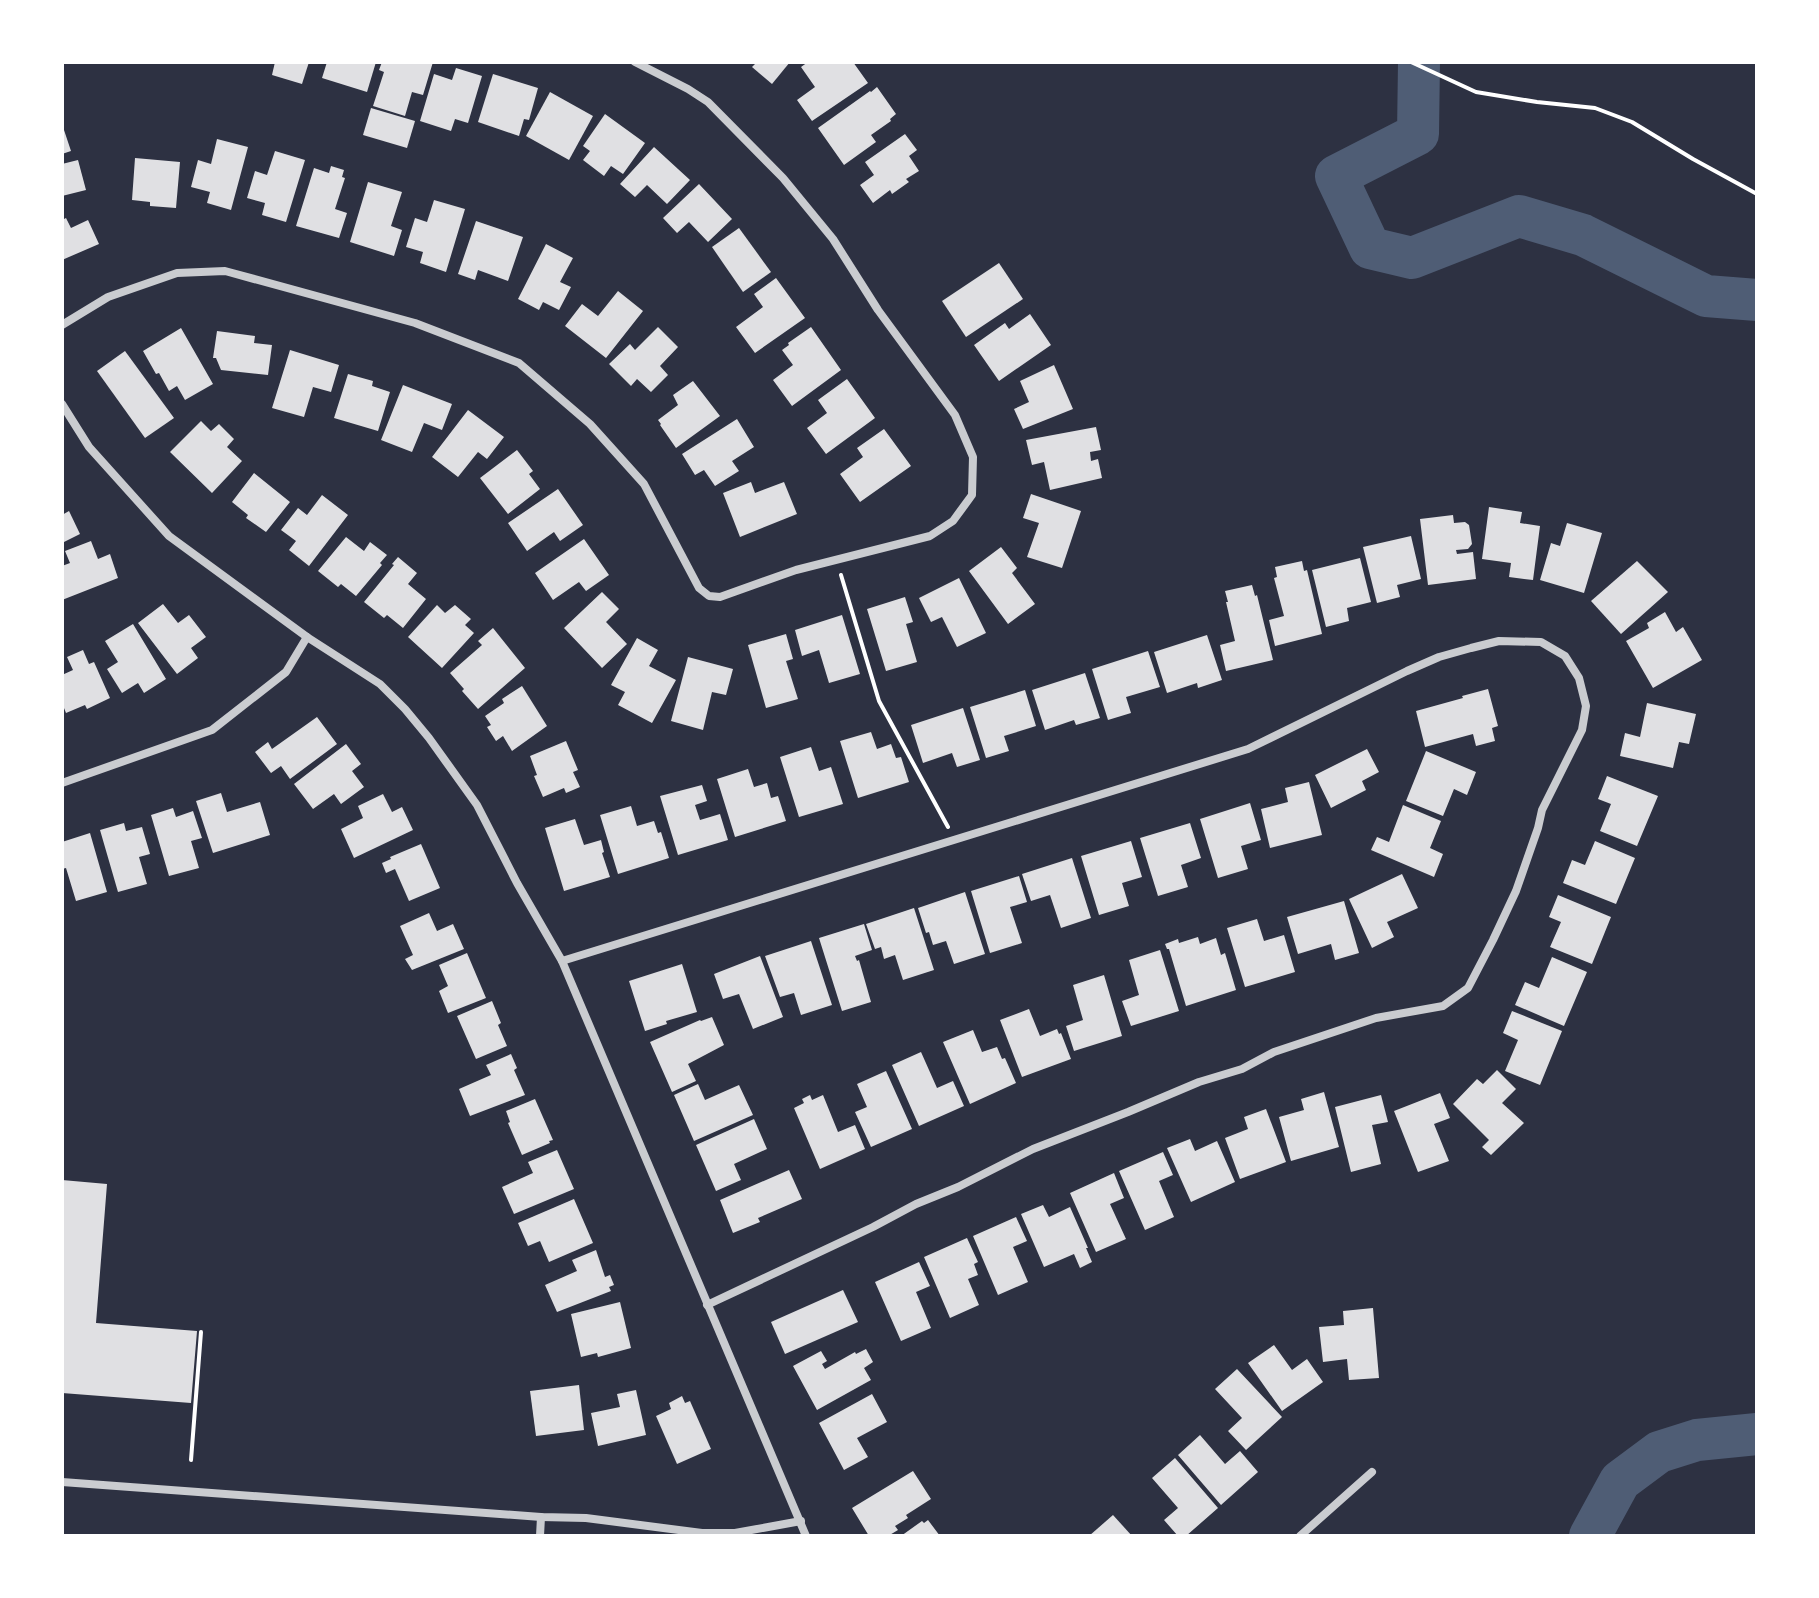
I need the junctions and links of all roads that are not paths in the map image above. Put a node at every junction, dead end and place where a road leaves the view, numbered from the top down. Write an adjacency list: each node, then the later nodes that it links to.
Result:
1 (635, 62): 2 (street)
2 (62, 325)
3 (62, 404): 4 (street)
4 (307, 637): 5 (street); 6 (street)
5 (62, 783)
6 (562, 961): 7 (street); 7 (street)
7 (707, 1305): 11 (street)
8 (1372, 1472): 14 (street)
9 (62, 1482): 10 (street)
10 (541, 1517): 11 (street); 12 (street)
11 (801, 1521): 13 (street)
12 (540, 1536)
13 (806, 1536)
14 (1300, 1536)

